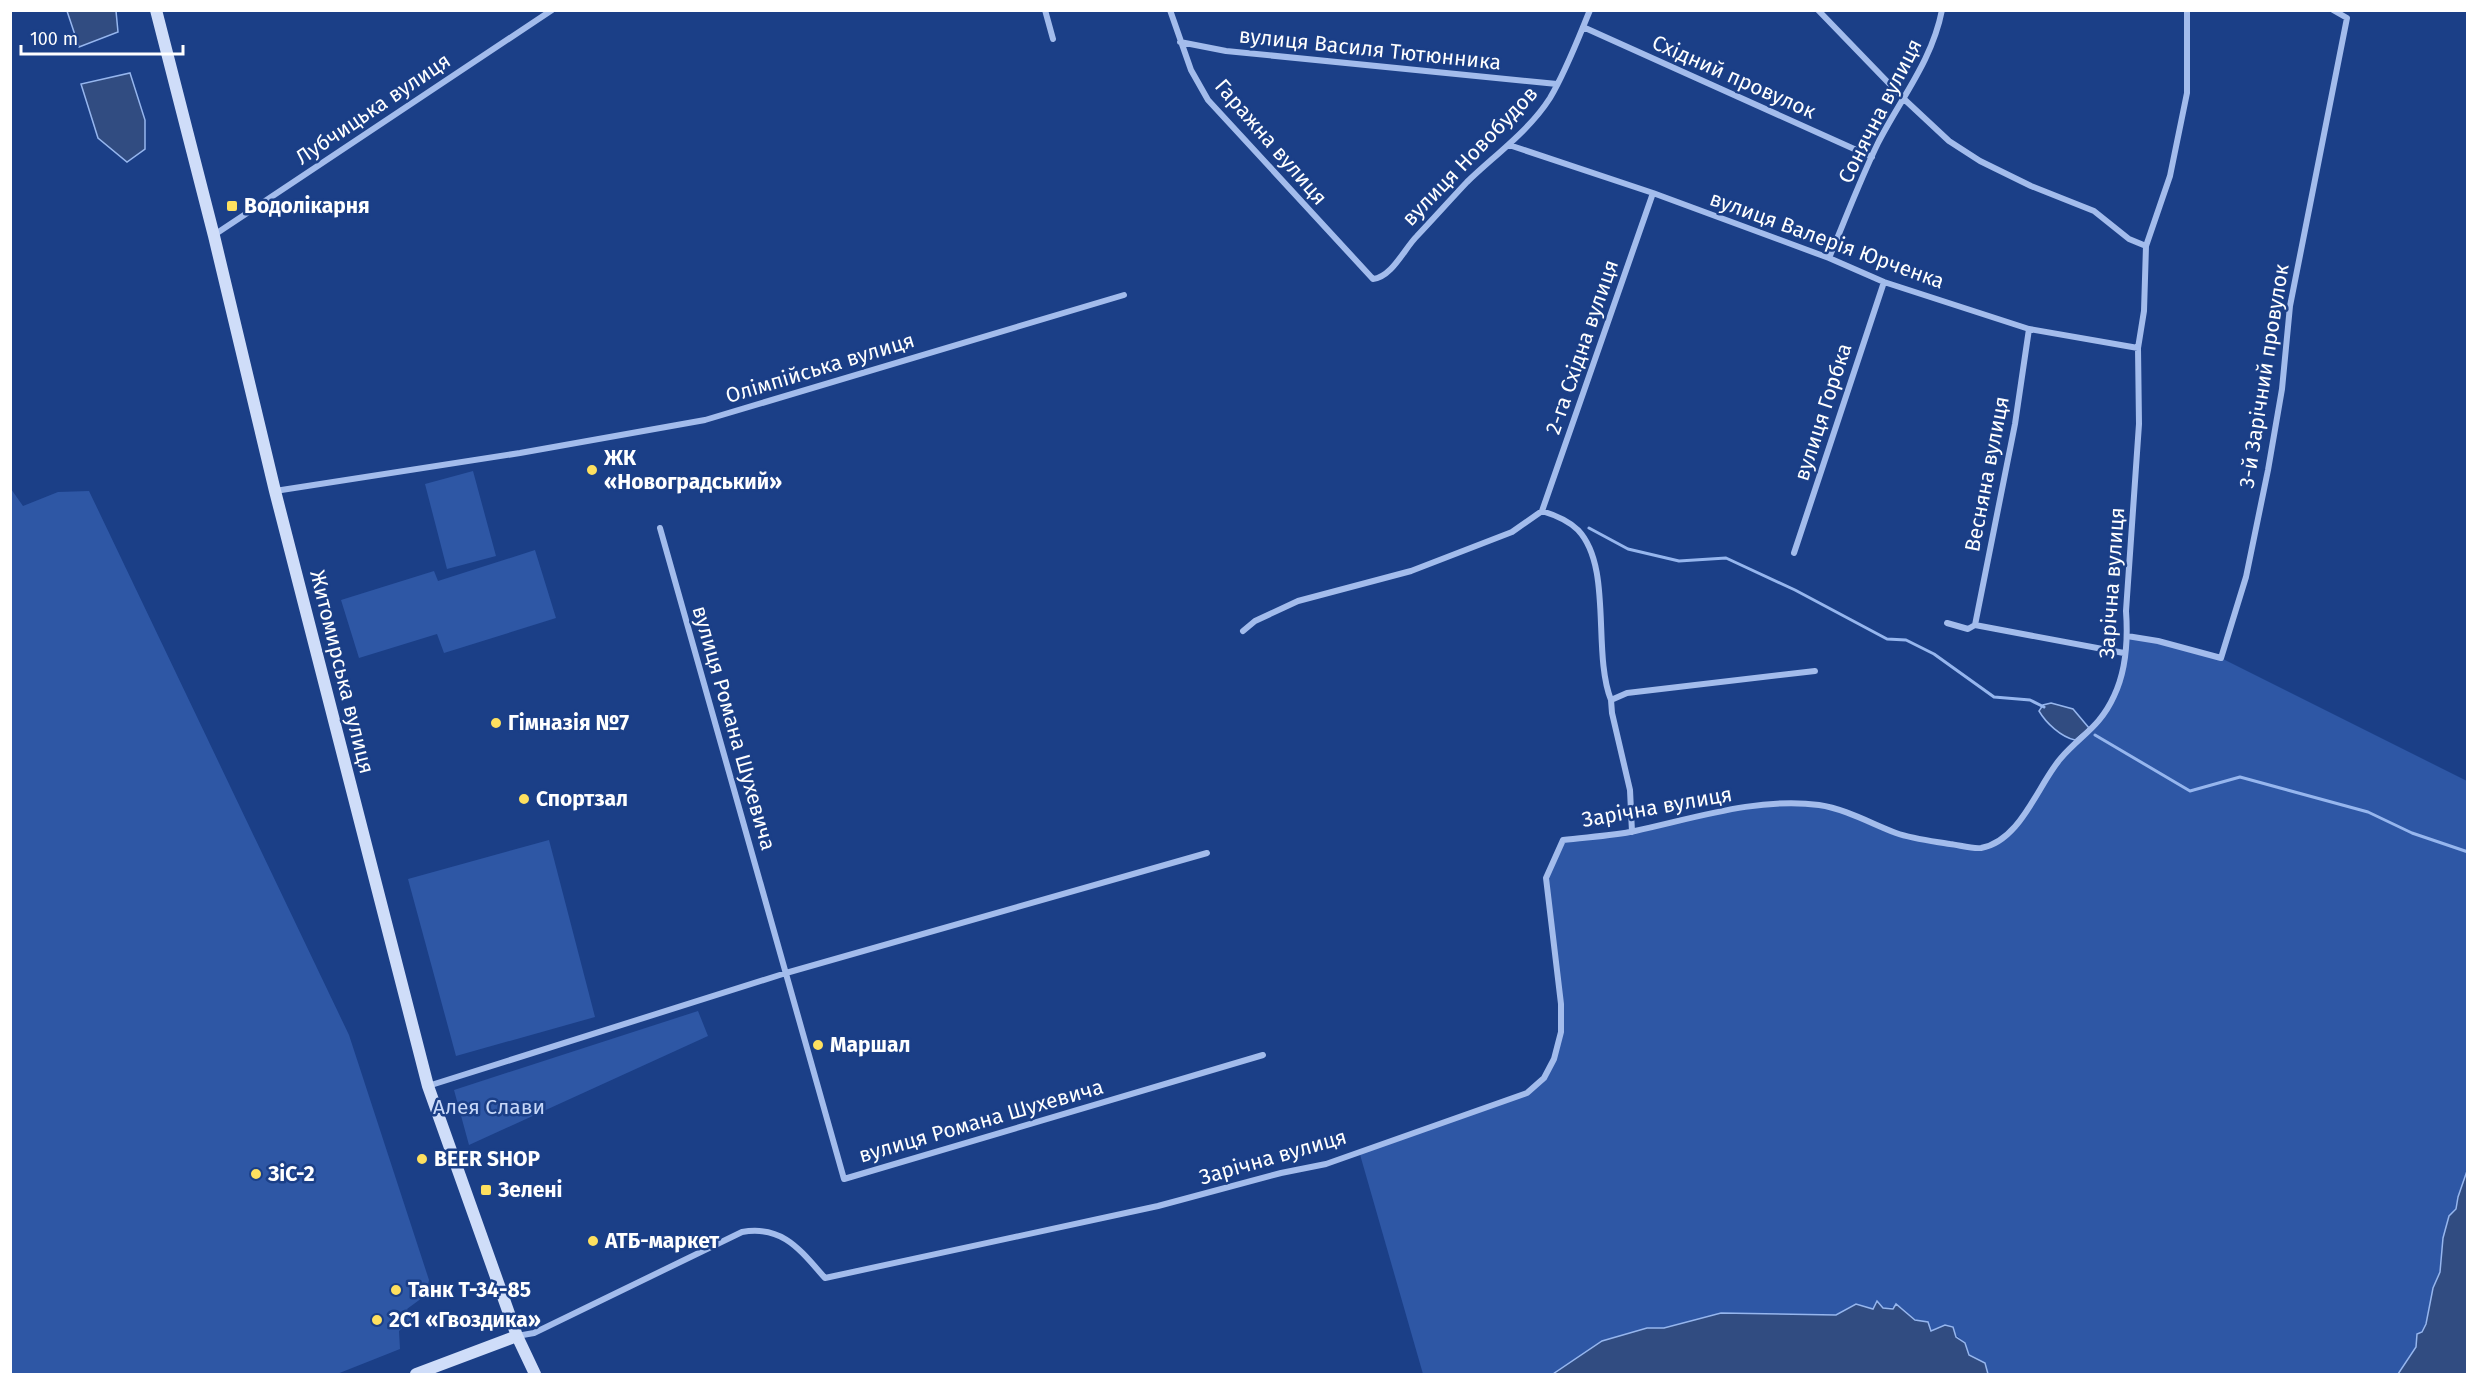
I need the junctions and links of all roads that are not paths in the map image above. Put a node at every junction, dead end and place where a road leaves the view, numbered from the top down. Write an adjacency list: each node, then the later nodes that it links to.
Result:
1 (156, 10): 18 (main road, Житомирська вулиця)
2 (552, 10): 18 (street, Лубчицька вулиця)
3 (1045, 10): 11 (street)
4 (1170, 10): 12 (street, Гаражна вулиця)
5 (1590, 10): 10 (street, вулиця Новобудов)
6 (1818, 10): 14 (street)
7 (1942, 10): 14 (street, Сонячна вулиця)
8 (2187, 10): 19 (street, Зарічна вулиця)
9 (2333, 10): 33 (street, 3-й Зарічний провулок)
10 (1583, 27): 13 (street, вулиця Новобудов); 16 (street, Східний провулок)
11 (1053, 39)
12 (1180, 42): 13 (street, вулиця Василя Тютюнника); 21 (street, Гаражна вулиця)
13 (1557, 84): 15 (street, вулиця Новобудов)
14 (1904, 99): 16 (street, Сонячна вулиця); 19 (street)
15 (1509, 145): 17 (street, вулиця Валерія Юрченка); 21 (street, вулиця Новобудов)
16 (1872, 158): 20 (street, Сонячна вулиця)
17 (1653, 193): 20 (street, вулиця Валерія Юрченка); 27 (street, 2-га Східна вулиця)
18 (214, 236): 26 (main road, Житомирська вулиця)
19 (2146, 246): 25 (street, Зарічна вулиця)
20 (1829, 258): 22 (street, вулиця Валерія Юрченка)
21 (1373, 279)
22 (1884, 282): 24 (street, вулиця Валерія Юрченка); 29 (street, вулиця Горбка)
23 (1124, 294): 26 (street, Олімпійська вулиця)
24 (2029, 329): 25 (street, вулиця Валерія Юрченка); 31 (street, Весняна вулиця)
25 (2138, 348): 33 (street, Зарічна вулиця)
26 (275, 491): 41 (main road, Житомирська вулиця)
27 (1542, 511): 32 (street); 36 (street)
28 (660, 528): 39 (street, вулиця Романа Шухевича)
29 (1794, 553)
30 (1947, 623): 31 (street)
31 (1975, 625): 34 (street)
32 (1243, 631)
33 (2127, 636): 34 (street, Зарічна вулиця)
34 (2124, 653): 37 (street, Зарічна вулиця)
35 (1815, 671): 36 (street)
36 (1611, 700): 37 (street)
37 (1632, 832): 42 (street, Зарічна вулиця)
38 (1207, 853): 39 (street)
39 (786, 973): 40 (street, вулиця Романа Шухевича); 41 (street)
40 (1263, 1055)
41 (428, 1086): 42 (main road, Житомирська вулиця)
42 (517, 1336): 43 (main road); 44 (main road, Житомирська вулиця)
43 (416, 1374)
44 (534, 1374)

